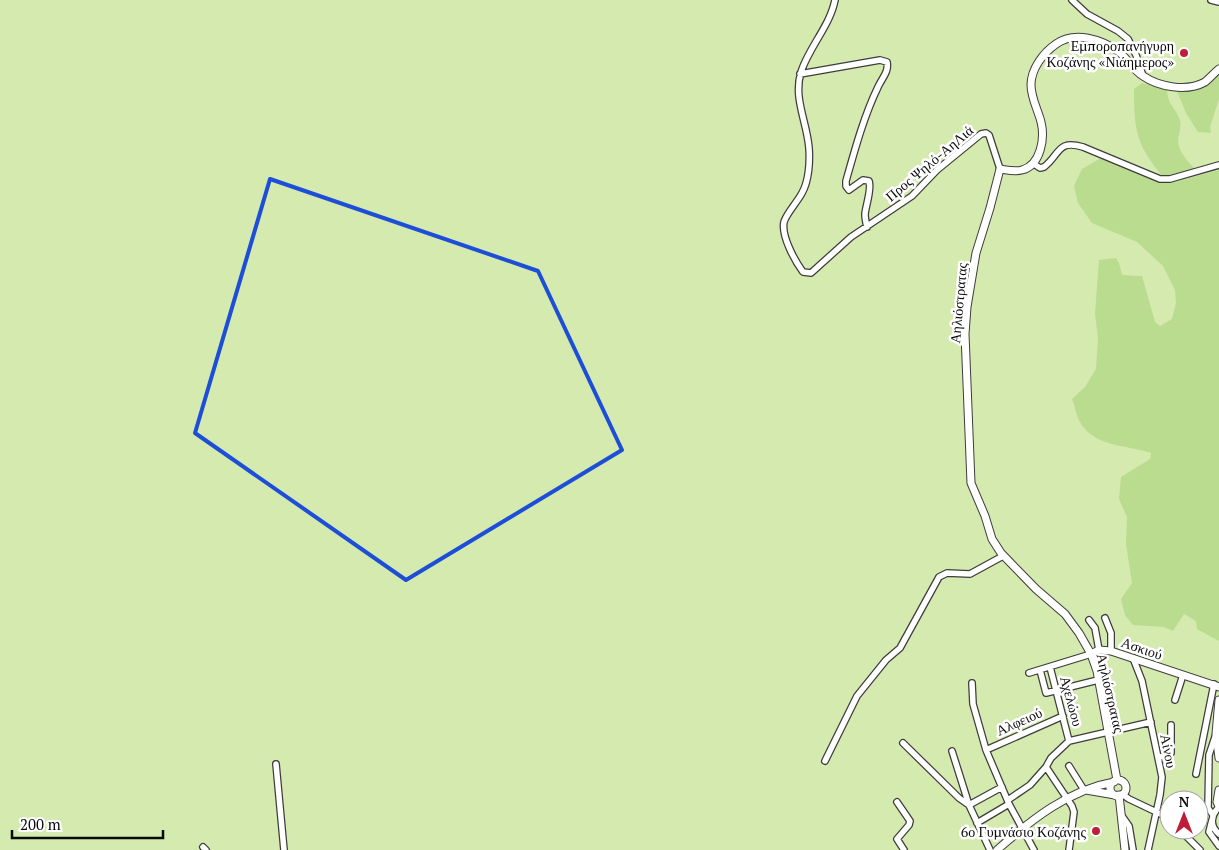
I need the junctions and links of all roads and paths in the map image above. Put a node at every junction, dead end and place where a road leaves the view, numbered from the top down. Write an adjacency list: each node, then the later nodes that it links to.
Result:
1 (836, 0): 6 (street, Προς Ψηλό-ΑηΛιά)
2 (1072, 0): 7 (street)
3 (1211, 0): 4 (street)
4 (1219, 2)
5 (1219, 69): 7 (street)
6 (800, 74): 11 (street, Προς Ψηλό-ΑηΛιά); 11 (street)
7 (1143, 76): 8 (street)
8 (1034, 164): 9 (street); 10 (street)
9 (1219, 165)
10 (1000, 169): 11 (street, Προς Ψηλό-ΑηΛιά); 12 (street, Αηλιόστρατας)
11 (867, 227)
12 (1003, 556): 17 (street, Αηλιόστρατας); 42 (street)
13 (1105, 618): 16 (street)
14 (1089, 620): 15 (street)
15 (1099, 650): 16 (street, Ασκιού); 17 (street, Ασκιού)
16 (1111, 651): 18 (street, Ασκιού)
17 (1091, 654): 19 (street, Ασκιού); 23 (street, Αηλιόστρατας)
18 (1133, 658): 22 (street, Ασκιού); 32 (street, Αίνου)
19 (1050, 667): 20 (street, Ασκιού); 26 (street, Αχελώου)
20 (1040, 670): 21 (street, Ασκιού); 26 (street)
21 (1029, 673)
22 (1183, 675): 25 (street, Ασκιού); 27 (street)
23 (1098, 680): 26 (street); 34 (street, Αηλιόστρατας)
24 (972, 683): 38 (street)
25 (1216, 686): 30 (street)
26 (1056, 690): 29 (street, Αχελώου)
27 (1175, 700)
28 (1219, 700): 31 (street)
29 (1063, 716): 36 (street, Αχελώου); 38 (street, Αλφειού)
30 (1207, 718): 31 (street); 46 (street)
31 (1216, 720): 35 (street)
32 (1151, 722): 34 (street); 40 (street, Αίνου)
33 (1171, 725): 40 (street)
34 (1108, 732): 36 (street); 47 (street, Αηλιόστρατας)
35 (1216, 734): 41 (street); 60 (street)
36 (1069, 741): 45 (street)
37 (903, 743): 55 (street)
38 (986, 750): 48 (street)
39 (952, 751): 55 (street)
40 (1158, 757): 57 (street, Αίνου)
41 (1219, 758)
42 (825, 761)
43 (276, 764): 65 (street)
44 (1069, 766): 49 (street)
45 (1046, 767): 52 (street); 54 (street)
46 (1196, 774)
47 (1115, 781): 49 (street); 51 (street, Αηλιόστρατας); 51 (street, Αηλιόστρατας)
48 (1002, 787): 54 (street); 55 (street)
49 (1084, 790): 51 (street); 52 (street)
50 (1219, 790): 56 (street)
51 (1119, 794): 57 (street); 59 (street, Αηλιόστρατας)
52 (1066, 797): 62 (street); 70 (street)
53 (896, 802): 66 (street)
54 (1008, 802): 61 (street); 62 (street)
55 (970, 806): 61 (street)
56 (1219, 806): 60 (street)
57 (1156, 811): 58 (street); 73 (street, Αίνου)
58 (1159, 813)
59 (1122, 816): 71 (street, Αηλιόστρατας); 72 (street)
60 (1212, 818): 63 (street); 64 (street)
61 (977, 823): 67 (street)
62 (1023, 830): 68 (street); 69 (street)
63 (1219, 834)
64 (1219, 846)
65 (284, 850)
66 (904, 850)
67 (990, 850)
68 (997, 850)
69 (1034, 850)
70 (1069, 850)
71 (1125, 850)
72 (1133, 850)
73 (1148, 850)

